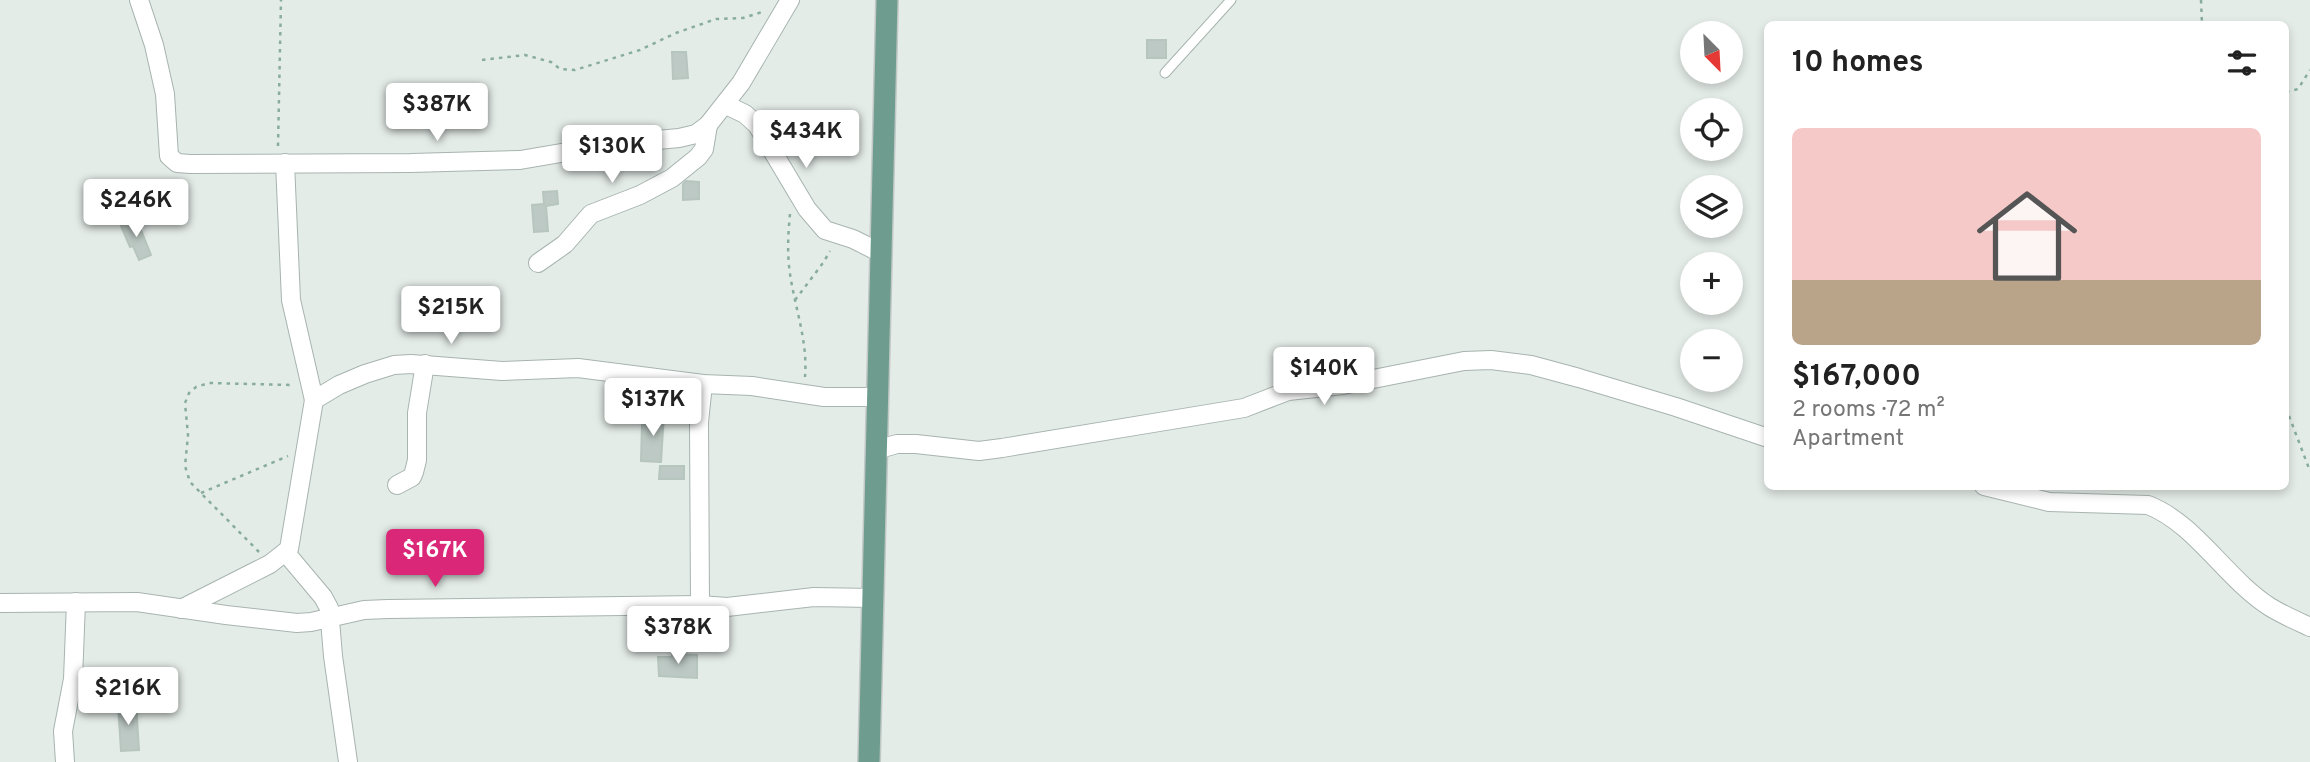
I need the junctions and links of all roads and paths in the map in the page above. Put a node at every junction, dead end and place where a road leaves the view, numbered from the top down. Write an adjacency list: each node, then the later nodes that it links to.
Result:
1 (138, 0): 14 (street)
2 (281, 0): 14 (path)
3 (887, 0): 17 (main road)
4 (1231, 0): 10 (lane)
5 (2201, 0): 7 (path)
6 (788, 3): 8 (path); 12 (street)
7 (2203, 21)
8 (482, 60)
9 (2310, 70): 11 (path)
10 (1165, 73)
11 (2289, 91)
12 (726, 105): 13 (street); 15 (street)
13 (709, 125): 14 (street); 18 (street)
14 (281, 163): 23 (street)
15 (794, 186): 16 (street); 19 (path)
16 (840, 237): 17 (street); 19 (path)
17 (881, 253): 24 (main road)
18 (538, 263)
19 (795, 300): 22 (path)
20 (425, 365): 21 (street); 23 (street); 30 (street)
21 (703, 384): 22 (street); 38 (street)
22 (804, 394): 24 (street)
23 (313, 395): 27 (street); 32 (path)
24 (878, 397): 28 (main road)
25 (2289, 416): 29 (path)
26 (1764, 437): 28 (street)
27 (306, 446): 32 (path); 33 (street)
28 (876, 450): 35 (main road)
29 (2310, 471)
30 (397, 485)
31 (1999, 490): 41 (street)
32 (201, 493): 34 (path)
33 (286, 553): 34 (street); 40 (street)
34 (270, 564): 39 (street)
35 (873, 598): 38 (street); 44 (main road)
36 (76, 602): 37 (street); 39 (street); 42 (street)
37 (0, 603)
38 (700, 605): 40 (street)
39 (181, 609): 40 (street)
40 (331, 617): 43 (street)
41 (2310, 627)
42 (65, 762)
43 (348, 762)
44 (869, 762)

